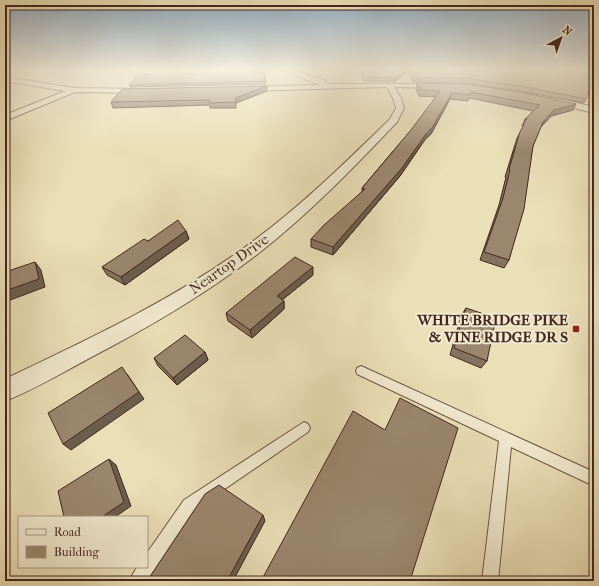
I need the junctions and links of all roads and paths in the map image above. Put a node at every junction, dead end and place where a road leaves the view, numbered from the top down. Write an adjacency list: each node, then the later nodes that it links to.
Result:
1 (57, 97): 5 (street)
2 (397, 97): 7 (street, Neartop Drive)
3 (541, 98): 4 (street)
4 (594, 110)
5 (5, 118)
6 (361, 371): 9 (lane)
7 (5, 390)
8 (304, 428): 11 (lane)
9 (506, 438): 10 (lane); 14 (lane)
10 (594, 479)
11 (148, 566)
12 (146, 568): 13 (lane)
13 (137, 581)
14 (490, 581)

